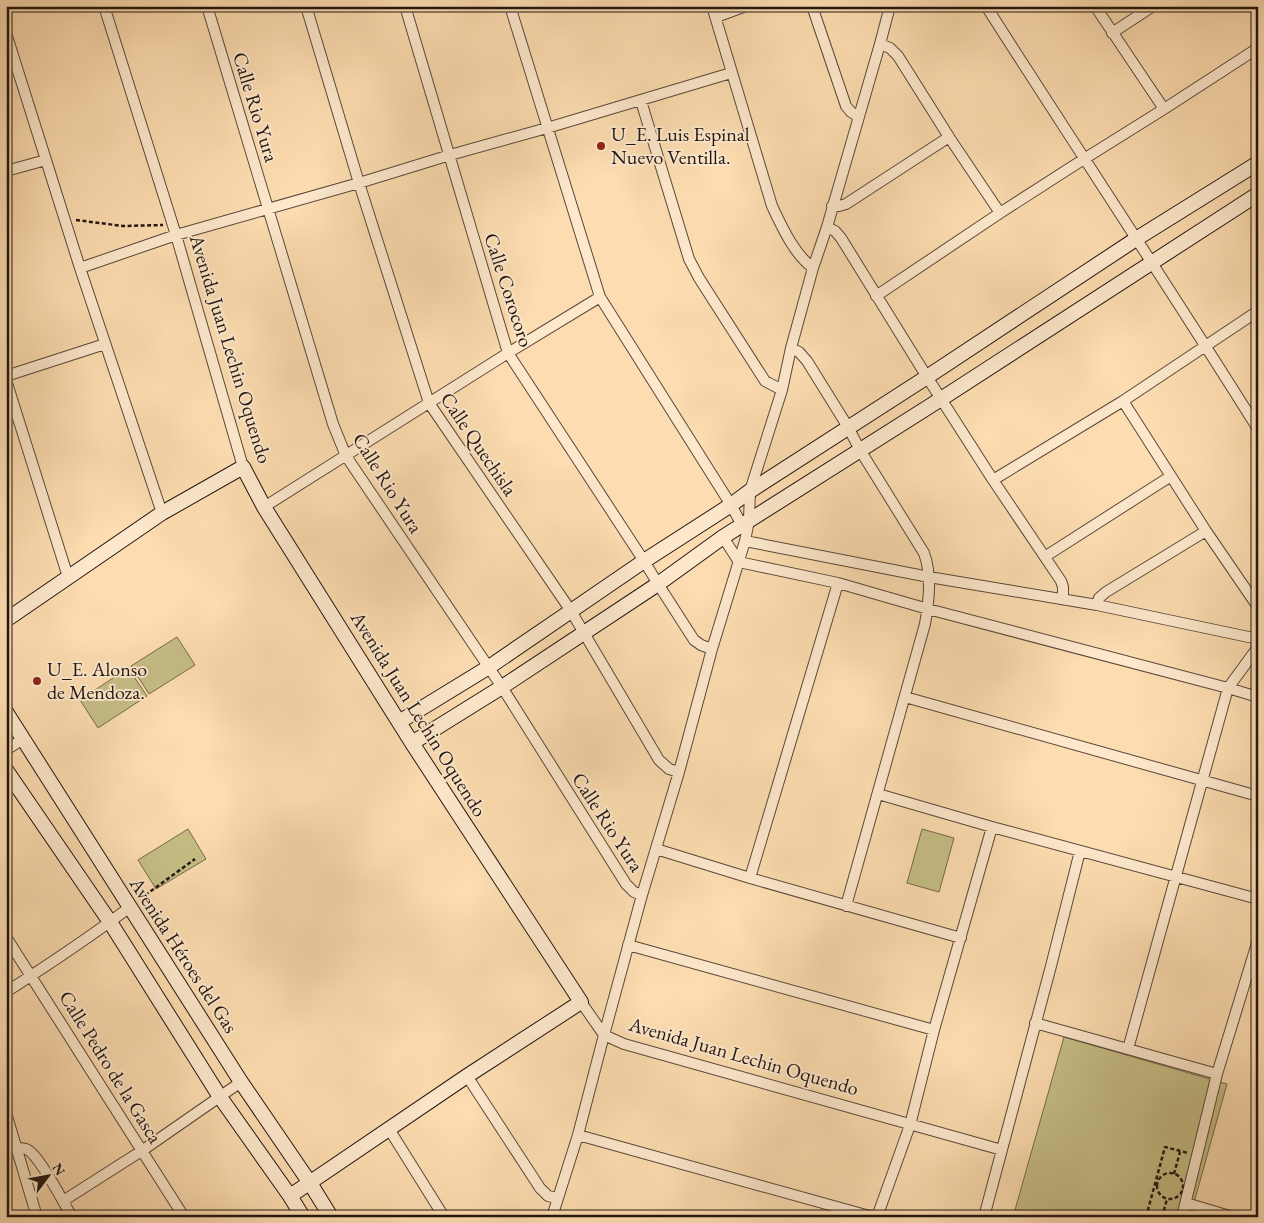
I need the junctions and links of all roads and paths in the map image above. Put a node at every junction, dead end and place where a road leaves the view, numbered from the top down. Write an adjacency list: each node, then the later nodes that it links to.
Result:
1 (104, 6): 36 (street, Avenida Juan Lechin Oquendo)
2 (207, 6): 32 (street, Calle Rio Yura)
3 (306, 6): 29 (street, Calle Quechisla)
4 (405, 6): 24 (street, Calle Corocoro)
5 (510, 6): 22 (street)
6 (712, 6): 13 (street)
7 (746, 6): 13 (street)
8 (812, 6): 21 (street)
9 (890, 6): 16 (street)
10 (986, 6): 25 (street)
11 (1095, 6): 15 (street)
12 (1153, 6): 15 (street)
13 (716, 18): 18 (street)
14 (6, 33): 26 (street)
15 (1112, 33): 20 (street)
16 (880, 44): 21 (street); 23 (street)
17 (1258, 48): 20 (street)
18 (731, 73): 19 (street); 40 (street)
19 (642, 100): 22 (street); 50 (street)
20 (1164, 109): 25 (street)
21 (859, 117): 31 (street)
22 (547, 128): 24 (street); 42 (street)
23 (949, 137): 31 (street); 33 (street)
24 (450, 155): 29 (street); 47 (street, Calle Corocoro)
25 (1084, 159): 33 (street); 37 (street)
26 (46, 160): 28 (street); 34 (street)
27 (1258, 163): 37 (street)
28 (6, 171)
29 (359, 183): 32 (street); 53 (street, Calle Quechisla)
30 (1258, 194): 38 (street)
31 (832, 206): 35 (street)
32 (268, 208): 36 (street); 57 (street, Calle Rio Yura)
33 (1000, 213): 41 (street)
34 (64, 218): 36 (path); 39 (street)
35 (827, 227): 40 (street); 41 (street)
36 (176, 234): 39 (street); 58 (street, Avenida Juan Lechin Oquendo)
37 (1136, 239): 38 (street); 48 (street)
38 (1151, 263): 45 (street); 51 (street)
39 (80, 268): 44 (street)
40 (813, 268): 46 (street)
41 (876, 296): 48 (street)
42 (600, 298): 47 (street); 62 (street)
43 (1258, 311): 45 (street)
44 (105, 344): 49 (street); 64 (street)
45 (1206, 346): 52 (street); 55 (street)
46 (791, 348): 50 (street); 54 (street)
47 (508, 353): 53 (street); 70 (street, Calle Corocoro)
48 (927, 377): 51 (street); 54 (street)
49 (6, 378): 72 (street)
50 (782, 390): 61 (street)
51 (941, 399): 56 (street); 60 (street)
52 (1123, 400): 59 (street); 60 (street)
53 (428, 403): 57 (street); 80 (street, Calle Quechisla)
54 (848, 428): 56 (street); 61 (street)
55 (1258, 429)
56 (860, 450): 65 (street); 73 (street)
57 (346, 456): 63 (street); 86 (street, Calle Rio Yura)
58 (244, 467): 63 (street, Avenida Juan Lechin Oquendo); 64 (street)
59 (1171, 476): 66 (street); 69 (street)
60 (993, 480): 69 (street)
61 (750, 491): 62 (street); 65 (street)
62 (731, 505): 65 (street); 70 (street)
63 (264, 508): 92 (street, Avenida Juan Lechin Oquendo)
64 (162, 513): 72 (street)
65 (745, 523): 67 (street); 68 (street)
66 (1206, 530): 77 (street); 78 (street)
67 (723, 537): 71 (street); 75 (street)
68 (745, 541): 71 (street); 73 (street)
69 (1046, 556): 76 (street)
70 (644, 561): 75 (street, Calle Corocoro); 80 (street)
71 (739, 562): 74 (street); 85 (street)
72 (68, 577): 81 (street)
73 (929, 577): 76 (street); 79 (street)
74 (838, 583): 79 (street); 106 (street)
75 (658, 584): 82 (street); 85 (street, Calle Corocoro)
76 (1063, 599): 77 (street)
77 (1097, 605): 83 (street)
78 (1258, 607)
79 (928, 609): 88 (street); 89 (street)
80 (571, 612): 82 (street, Calle Quechisla); 86 (street)
81 (6, 620)
82 (584, 632): 87 (street); 97 (street, Calle Quechisla)
83 (1258, 638)
84 (1258, 647): 88 (street)
85 (712, 649): 97 (street)
86 (488, 667): 87 (street, Calle Rio Yura); 92 (street)
87 (502, 686): 94 (street); 107 (street, Calle Rio Yura)
88 (1228, 688): 90 (street); 98 (street)
89 (905, 697): 98 (street); 99 (street)
90 (1258, 698)
91 (6, 712): 93 (street, Avenida Héroes del Gas)
92 (399, 722): 94 (street, Avenida Juan Lechin Oquendo)
93 (23, 739): 95 (street); 110 (street, Avenida Héroes del Gas)
94 (412, 743): 118 (street, Avenida Juan Lechin Oquendo)
95 (6, 750)
96 (6, 770): 111 (street)
97 (679, 772): 102 (street)
98 (1202, 780): 100 (street); 105 (street)
99 (878, 794): 101 (street); 109 (street)
100 (1258, 796)
101 (992, 827): 103 (street); 113 (street)
102 (656, 850): 106 (street); 107 (street)
103 (1080, 851): 105 (street); 119 (street)
104 (195, 859): 110 (path)
105 (1175, 877): 108 (street); 122 (street)
106 (750, 878): 109 (street)
107 (642, 895): 115 (street)
108 (1258, 899)
109 (846, 906): 113 (street)
110 (130, 907): 111 (street); 125 (street, Avenida Héroes del Gas)
111 (110, 922): 116 (street); 126 (street)
112 (6, 936): 116 (street, Calle Pedro de la Gasca)
113 (961, 938): 120 (street)
114 (1258, 940): 123 (street)
115 (628, 945): 120 (street); 121 (street)
116 (32, 976): 117 (street); 132 (street, Calle Pedro de la Gasca)
117 (6, 992)
118 (580, 1002): 121 (street, Avenida Juan Lechin Oquendo); 124 (street)
119 (1035, 1023): 122 (street); 133 (street)
120 (934, 1030): 128 (street)
121 (604, 1034): 128 (street, Avenida Juan Lechin Oquendo); 130 (street)
122 (1128, 1049): 123 (street)
123 (1217, 1074): 143 (street)
124 (467, 1076): 129 (street); 140 (street)
125 (241, 1082): 126 (street); 137 (street, Avenida Héroes del Gas)
126 (220, 1097): 132 (street); 139 (street)
127 (6, 1113): 131 (street)
128 (910, 1125): 133 (street, Avenida Juan Lechin Oquendo); 152 (street)
129 (389, 1129): 137 (street); 149 (street)
130 (578, 1135): 140 (street); 151 (street)
131 (17, 1148): 142 (street); 144 (street)
132 (143, 1150): 142 (street); 146 (street, Calle Pedro de la Gasca)
133 (1002, 1150): 153 (street)
134 (1180, 1151): 135 (path); 136 (path); 138 (path)
135 (1194, 1155)
136 (1174, 1174): 138 (path); 141 (path)
137 (310, 1183): 139 (street); 148 (street, Avenida Héroes del Gas)
138 (1156, 1183): 141 (path); 154 (path)
139 (290, 1196): 147 (street)
140 (557, 1198): 150 (street)
141 (1167, 1199): 155 (path)
142 (63, 1202): 145 (street)
143 (1186, 1203): 156 (street); 157 (street)
144 (37, 1217)
145 (72, 1217)
146 (184, 1217)
147 (303, 1217)
148 (331, 1217)
149 (444, 1217)
150 (552, 1217)
151 (873, 1217)
152 (877, 1217)
153 (984, 1217)
154 (1146, 1217)
155 (1162, 1217)
156 (1182, 1217)
157 (1233, 1217)

